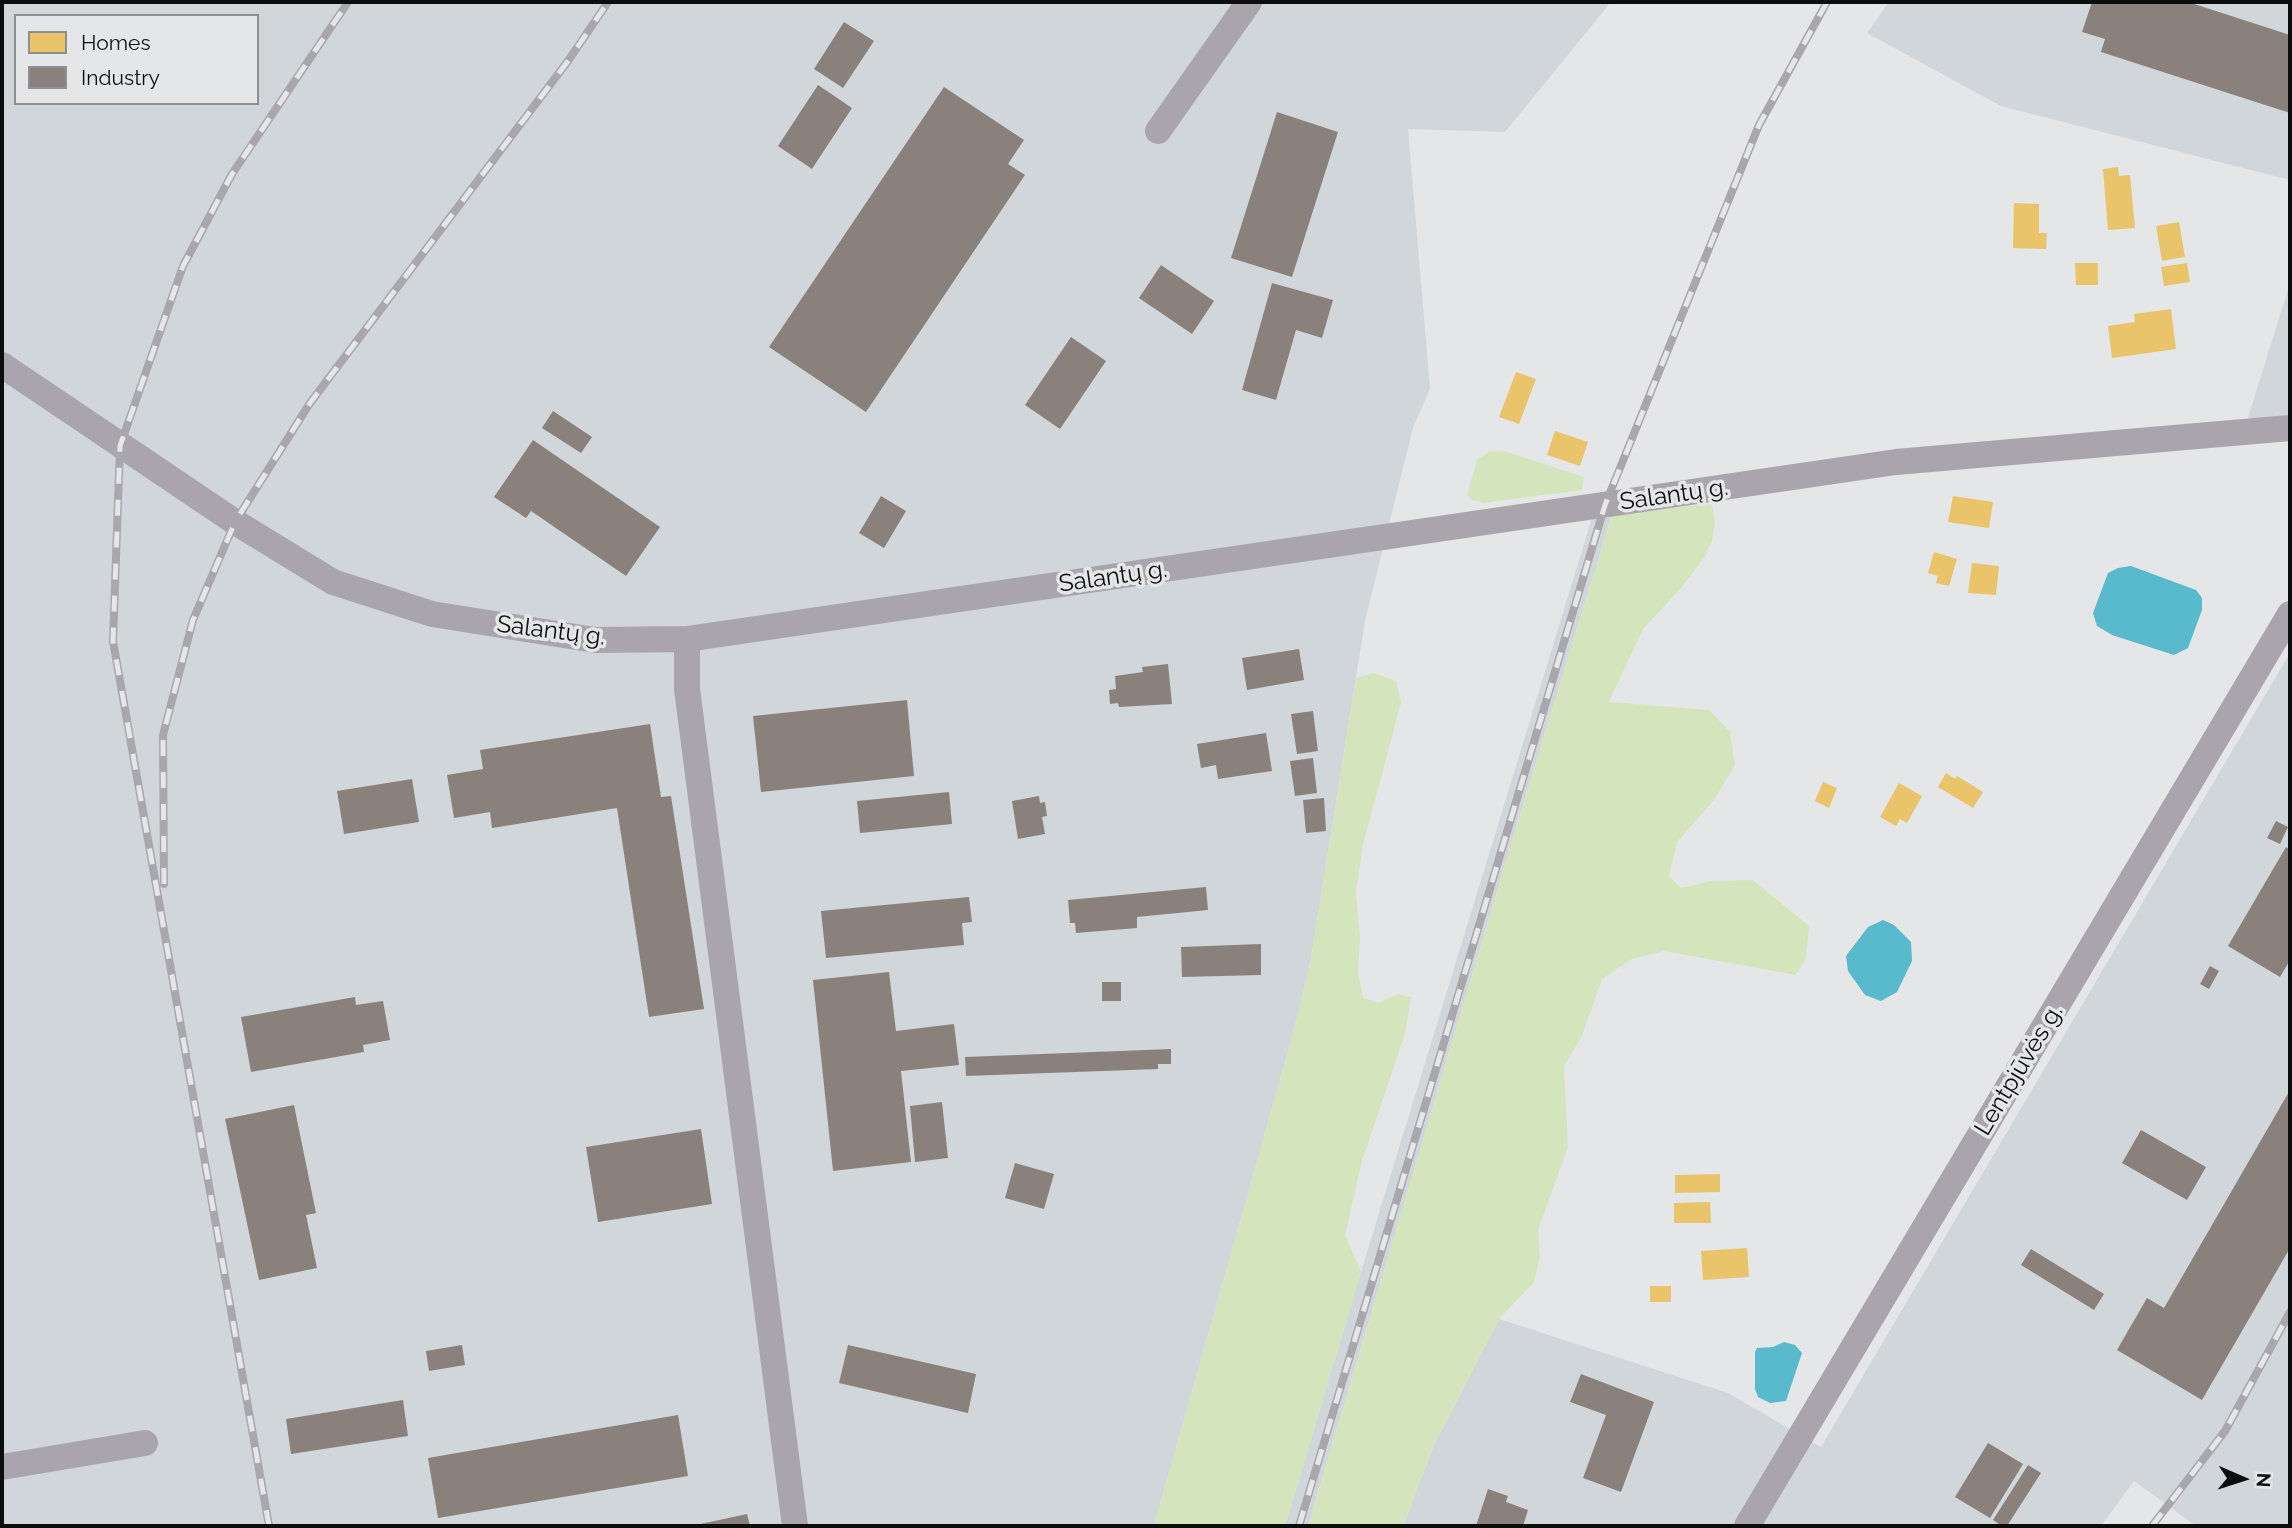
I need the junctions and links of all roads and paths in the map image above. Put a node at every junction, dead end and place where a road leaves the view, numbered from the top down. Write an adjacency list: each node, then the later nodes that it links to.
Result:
1 (1249, 2): 2 (street)
2 (1158, 131)
3 (2, 365): 6 (street, Salantų g.)
4 (2290, 428): 6 (street, Salantų g.)
5 (2290, 614): 10 (street, Lentpjūvės g.)
6 (687, 639): 9 (street)
7 (145, 1443): 8 (street)
8 (2, 1467)
9 (795, 1526)
10 (1747, 1526)

